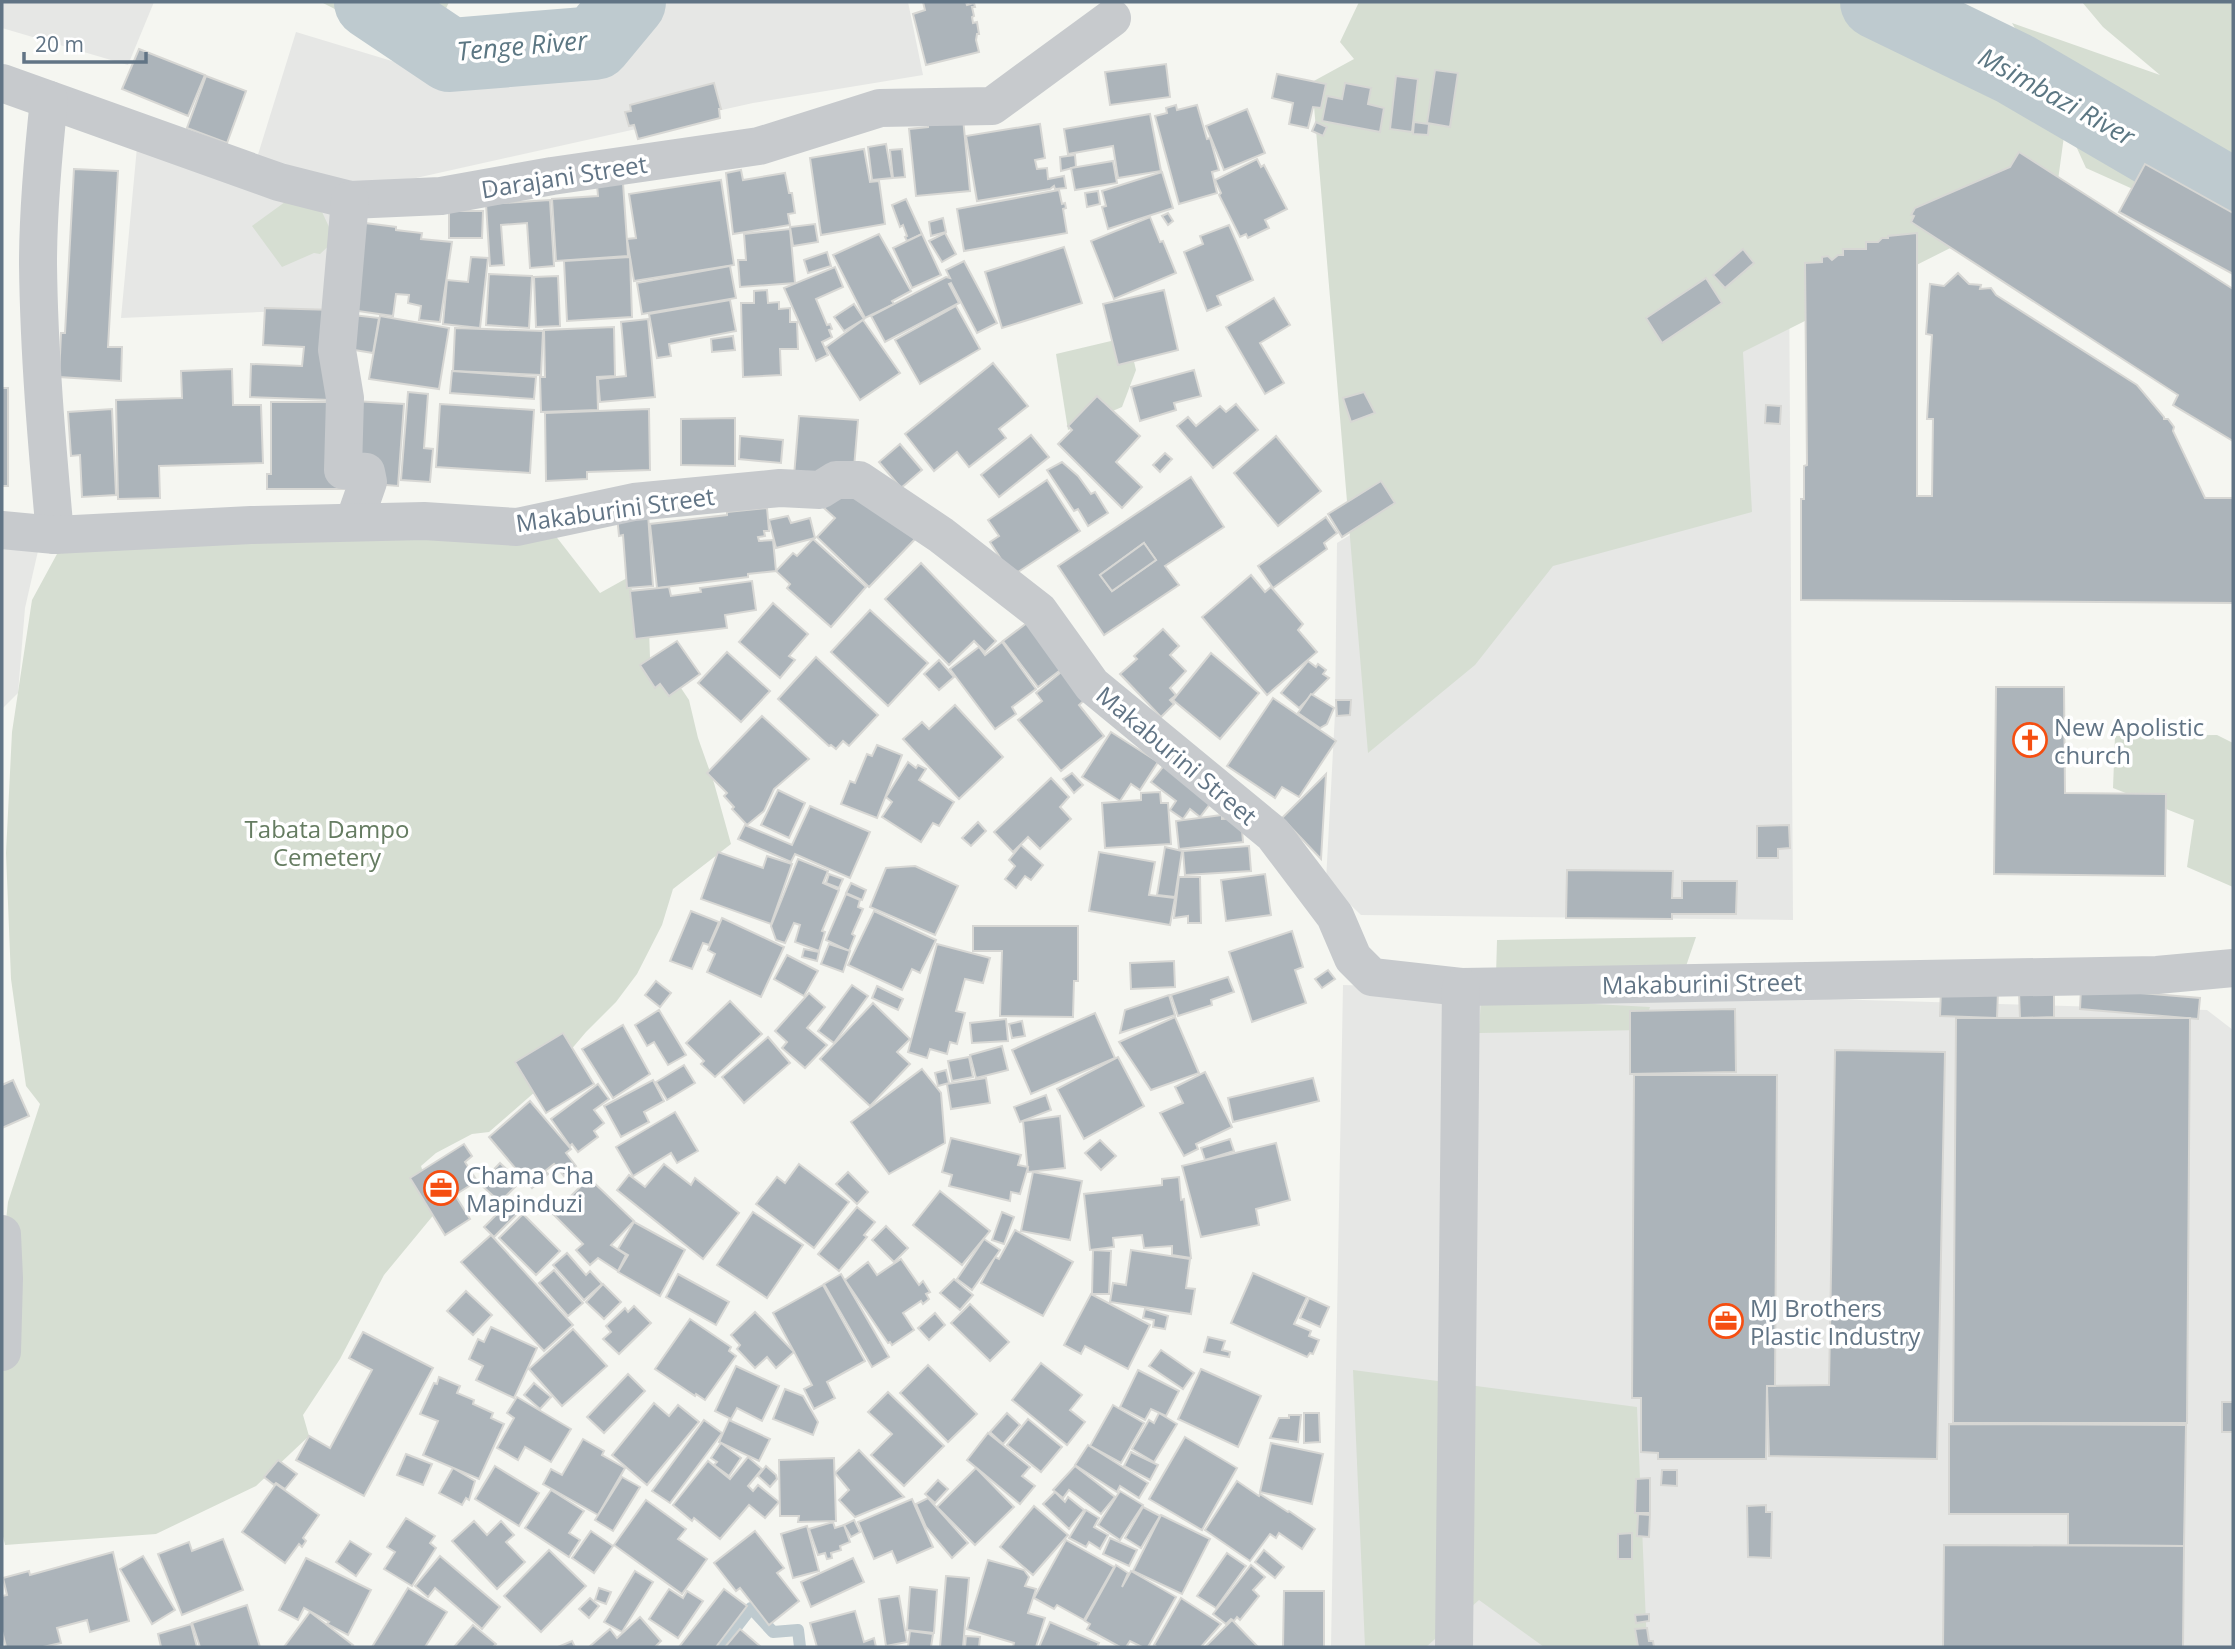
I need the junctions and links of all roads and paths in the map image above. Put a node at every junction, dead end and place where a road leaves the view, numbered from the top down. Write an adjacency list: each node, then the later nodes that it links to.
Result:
1 (1112, 18): 4 (street, Darajani Street)
2 (2, 83): 3 (street, Darajani Street)
3 (49, 100): 4 (street, Darajani Street); 7 (street)
4 (350, 200): 5 (street)
5 (354, 522): 7 (street, Makaburini Street); 9 (street, Makaburini Street)
6 (2, 530): 7 (street, Makaburini Street)
7 (55, 535)
8 (2233, 968): 9 (street, Makaburini Street)
9 (1461, 987): 12 (street)
10 (2, 1234): 11 (street)
11 (2, 1352)
12 (1454, 1647)

